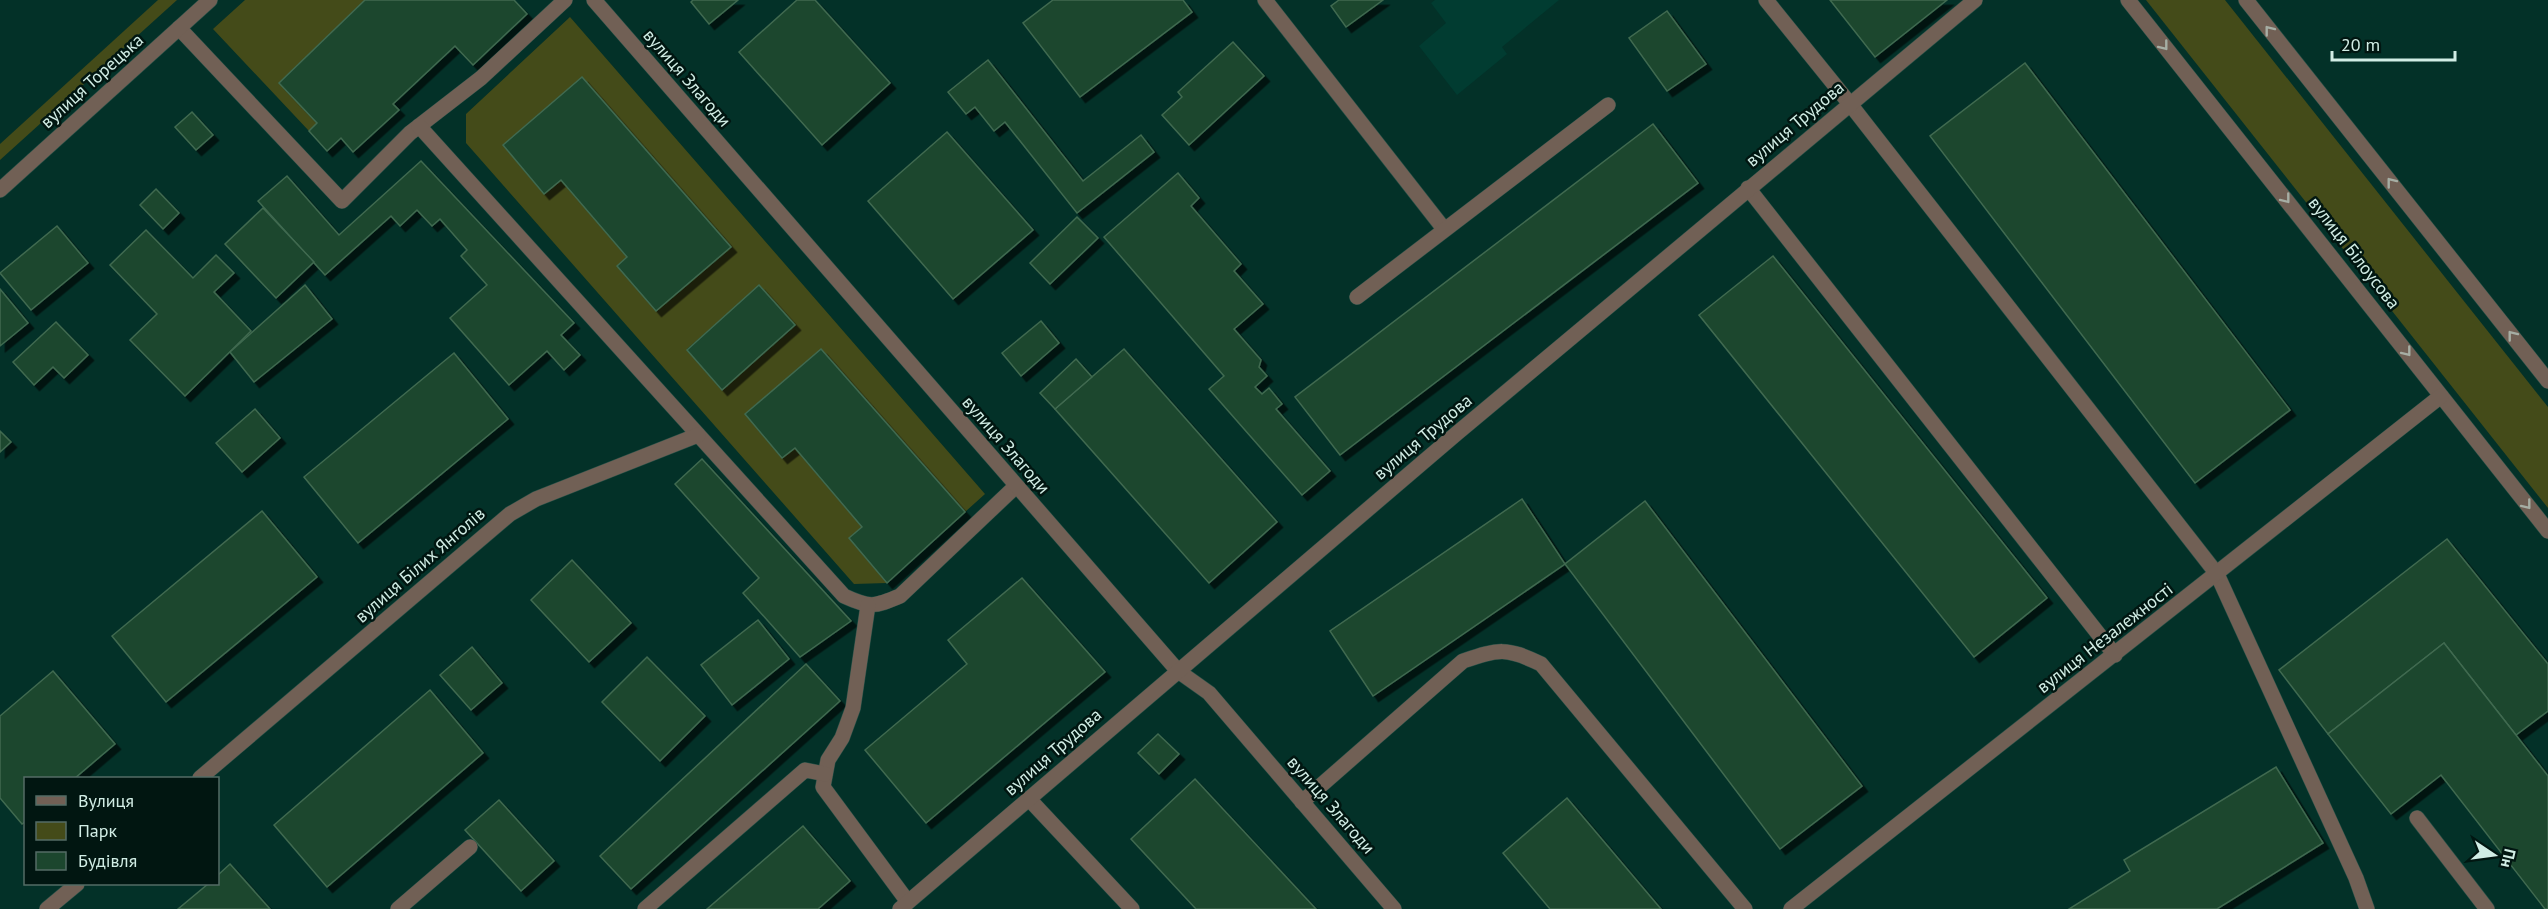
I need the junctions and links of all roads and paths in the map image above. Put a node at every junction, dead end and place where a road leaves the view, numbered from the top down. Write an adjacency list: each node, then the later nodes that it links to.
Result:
1 (210, 0): 9 (street, вулиця Торецька)
2 (565, 0): 12 (street)
3 (594, 0): 20 (street, вулиця Злагоди)
4 (1265, 0): 15 (street)
5 (1766, 0): 10 (street)
6 (1976, 0): 10 (street, вулиця Трудова)
7 (2128, 0): 18 (street, вулиця Білоусова, one-way to 18)
8 (2246, 0): 17 (street, one-way to 8)
9 (179, 28): 12 (street); 14 (street, вулиця Торецька)
10 (1850, 104): 13 (street, вулиця Трудова); 22 (street)
11 (1608, 105): 15 (street)
12 (419, 126): 19 (street)
13 (1748, 188): 24 (street); 25 (street, вулиця Трудова)
14 (0, 190)
15 (1444, 229): 16 (street)
16 (1356, 297)
17 (2548, 381)
18 (2442, 396): 21 (street, вулиця Білоусова, one-way to 21); 22 (street, вулиця Незалежності)
19 (698, 435): 23 (street); 27 (street, вулиця Білих Янголів)
20 (1016, 486): 23 (street); 25 (street, вулиця Злагоди)
21 (2548, 531)
22 (2217, 574): 24 (street, вулиця Незалежності); 41 (street)
23 (868, 605): 26 (street)
24 (2115, 655): 40 (street, вулиця Незалежності)
25 (1178, 671): 28 (street, вулиця Трудова); 29 (street, вулиця Злагоди)
26 (825, 774): 33 (street); 36 (street)
27 (201, 777)
28 (1029, 798): 33 (street, вулиця Трудова); 37 (street)
29 (1302, 802): 38 (street, вулиця Злагоди); 39 (street)
30 (2417, 818): 42 (street)
31 (470, 847): 35 (street)
32 (76, 885): 34 (street)
33 (904, 905)
34 (47, 909)
35 (398, 909)
36 (645, 909)
37 (1132, 909)
38 (1394, 909)
39 (1745, 909)
40 (1791, 909)
41 (2367, 909)
42 (2487, 909)

